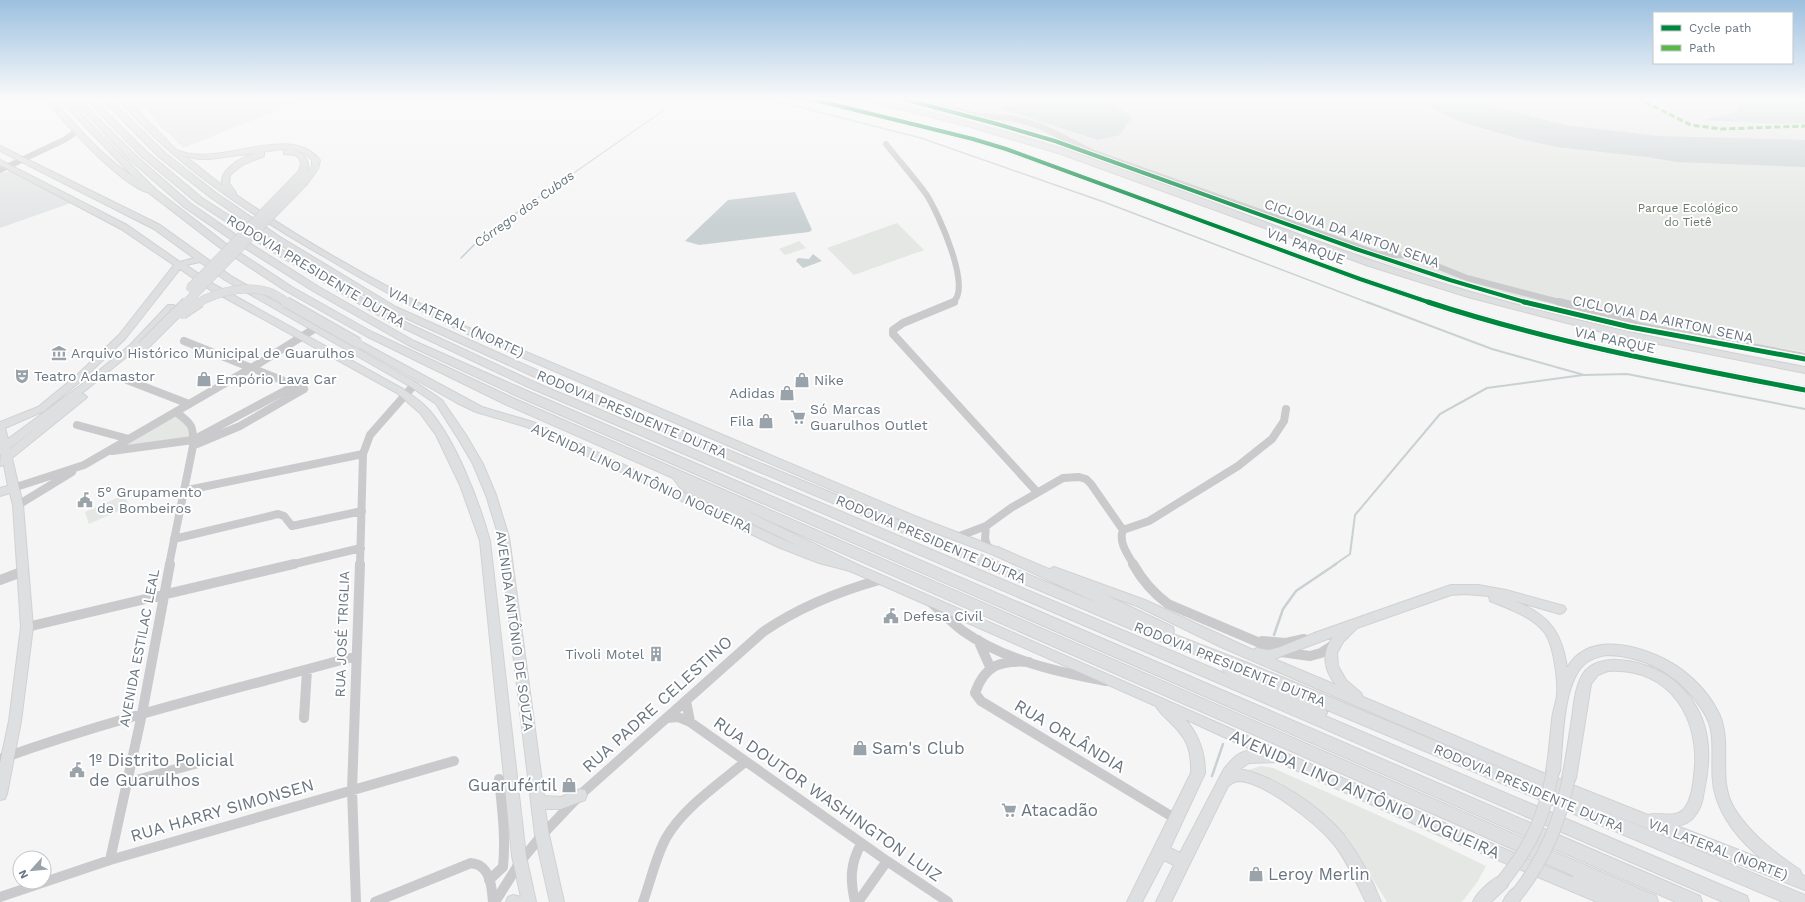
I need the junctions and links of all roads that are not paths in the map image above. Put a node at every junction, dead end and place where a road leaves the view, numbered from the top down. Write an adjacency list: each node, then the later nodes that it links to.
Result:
1 (64, 140): 14 (street)
2 (85, 140): 18 (main road)
3 (102, 140): 18 (highway)
4 (115, 140): 134 (highway, RODOVIA PRESIDENTE DUTRA)
5 (130, 140): 103 (highway, RODOVIA PRESIDENTE DUTRA)
6 (146, 140): 71 (highway, RODOVIA PRESIDENTE DUTRA)
7 (164, 140): 13 (main road, VIA LATERAL (NORTE))
8 (974, 140): 35 (street, VIA PARQUE)
9 (1024, 140): 30 (highway)
10 (1068, 140): 28 (street)
11 (886, 144): 52 (street)
12 (0, 148): 14 (main road, AVENIDA ANTÔNIO DE SOUZA)
13 (172, 148): 19 (main road, VIA LATERAL (NORTE)); 27 (main road, bridge)
14 (24, 160): 16 (street); 20 (main road, AVENIDA ANTÔNIO DE SOUZA)
15 (0, 162): 16 (main road, AVENIDA ANTÔNIO DE SOUZA)
16 (9, 167): 17 (street); 21 (main road, AVENIDA ANTÔNIO DE SOUZA)
17 (0, 170)
18 (152, 191): 48 (highway)
19 (238, 201): 32 (main road, bridge); 57 (main road, VIA LATERAL (NORTE))
20 (123, 209): 21 (main road); 22 (main road, AVENIDA ANTÔNIO DE SOUZA)
21 (106, 218): 23 (main road, AVENIDA ANTÔNIO DE SOUZA)
22 (202, 260): 23 (main road); 24 (main road, AVENIDA ANTÔNIO DE SOUZA)
23 (180, 264): 25 (main road, AVENIDA ANTÔNIO DE SOUZA); 41 (main road)
24 (314, 329): 25 (street); 33 (main road, AVENIDA ANTÔNIO DE SOUZA)
25 (302, 337): 29 (street); 36 (main road, AVENIDA ANTÔNIO DE SOUZA)
26 (184, 341): 29 (street)
27 (142, 347): 32 (main road); 61 (main road, AVENIDA LINO ANTÔNIO NOGUEIRA, bridge)
28 (1805, 357)
29 (253, 367): 34 (street); 37 (street)
30 (1805, 370)
31 (127, 380): 37 (street)
32 (92, 385): 45 (main road)
33 (414, 385): 36 (street, RUA JOSÉ TRIGLIA); 104 (main road, AVENIDA ANTÔNIO DE SOUZA)
34 (294, 386): 43 (street); 43 (street)
35 (1805, 390)
36 (406, 396): 46 (street, RUA JOSÉ TRIGLIA); 112 (main road, AVENIDA ANTÔNIO DE SOUZA)
37 (190, 404): 39 (street)
38 (1286, 409): 56 (street)
39 (176, 412): 42 (street); 43 (street)
40 (77, 425): 42 (street)
41 (0, 427): 45 (main road)
42 (129, 439): 44 (street)
43 (193, 443): 44 (street); 50 (street, AVENIDA ESTILAC LEAL)
44 (108, 452): 47 (street)
45 (3, 454): 49 (main road)
46 (363, 454): 50 (street); 54 (street, RUA JOSÉ TRIGLIA)
47 (84, 465): 49 (street); 53 (street)
48 (676, 474): 61 (highway); 133 (highway)
49 (13, 488): 51 (main road); 53 (main road)
50 (182, 491): 58 (street, AVENIDA ESTILAC LEAL)
51 (0, 492)
52 (1037, 492): 55 (street); 56 (street)
53 (18, 504): 62 (main road)
54 (362, 511): 58 (street); 59 (street, RUA JOSÉ TRIGLIA)
55 (986, 526): 57 (street); 60 (street)
56 (1123, 530): 72 (street)
57 (957, 536): 60 (main road, VIA LATERAL (NORTE))
58 (174, 539): 66 (street, AVENIDA ESTILAC LEAL)
59 (361, 548): 66 (street); 78 (street, RUA JOSÉ TRIGLIA)
60 (993, 550): 75 (main road, VIA LATERAL (NORTE)); 80 (highway)
61 (852, 567): 64 (main road, AVENIDA LINO ANTÔNIO NOGUEIRA)
62 (24, 571): 63 (street); 70 (main road)
63 (0, 580)
64 (880, 580): 67 (main road, AVENIDA LINO ANTÔNIO NOGUEIRA); 85 (street, RUA PADRE CELESTINO)
65 (1474, 591): 68 (main road); 68 (main road); 69 (main road)
66 (164, 594): 70 (street); 88 (street, AVENIDA ESTILAC LEAL)
67 (931, 603): 74 (street, AVENIDA LINO ANTÔNIO NOGUEIRA); 83 (main road, AVENIDA LINO ANTÔNIO NOGUEIRA)
68 (1542, 621): 84 (main road)
69 (1359, 622): 73 (main road); 76 (main road)
70 (27, 628): 92 (main road)
71 (1155, 633): 80 (highway, RODOVIA PRESIDENTE DUTRA); 103 (highway)
72 (1242, 636): 73 (street); 77 (street)
73 (1321, 636): 77 (main road)
74 (977, 640): 79 (street, AVENIDA LINO ANTÔNIO NOGUEIRA); 81 (street)
75 (1225, 643): 77 (main road); 87 (main road, VIA LATERAL (NORTE))
76 (1336, 643): 77 (street); 87 (main road)
77 (1281, 652)
78 (356, 656): 82 (street); 100 (street, RUA JOSÉ TRIGLIA)
79 (1029, 662): 81 (street); 83 (street, AVENIDA LINO ANTÔNIO NOGUEIRA)
80 (1243, 667): 136 (highway, RODOVIA PRESIDENTE DUTRA)
81 (991, 669): 106 (street, RUA ORLÂNDIA)
82 (307, 670): 88 (street); 89 (street)
83 (1118, 683): 86 (main road, AVENIDA LINO ANTÔNIO NOGUEIRA)
84 (1562, 699): 115 (main road); 130 (main road, bridge)
85 (686, 701): 90 (street, RUA PADRE CELESTINO); 91 (street, RUA DOUTOR WASHINGTON LUIZ)
86 (1156, 701): 93 (main road, AVENIDA LINO ANTÔNIO NOGUEIRA); 106 (main road)
87 (1372, 707): 105 (main road, VIA LATERAL (NORTE))
88 (142, 714): 92 (street); 99 (street, AVENIDA ESTILAC LEAL)
89 (304, 718)
90 (667, 718): 91 (street, RUA DOUTOR WASHINGTON LUIZ); 102 (street, RUA PADRE CELESTINO)
91 (690, 722): 95 (street, RUA DOUTOR WASHINGTON LUIZ)
92 (4, 757): 101 (main road)
93 (1282, 757): 98 (main road); 116 (main road, AVENIDA LINO ANTÔNIO NOGUEIRA)
94 (454, 762): 100 (street, RUA HARRY SIMONSEN)
95 (745, 762): 108 (street, RUA DOUTOR WASHINGTON LUIZ); 124 (street)
96 (198, 763): 99 (street)
97 (499, 779): 114 (street)
98 (1223, 782): 113 (main road); 129 (main road)
99 (126, 783): 110 (street, AVENIDA ESTILAC LEAL)
100 (352, 790): 110 (street, RUA HARRY SIMONSEN); 119 (street, RUA JOSÉ TRIGLIA)
101 (0, 794)
102 (580, 795): 104 (main road); 107 (street, RUA PADRE CELESTINO)
103 (1499, 799): 135 (highway, RODOVIA PRESIDENTE DUTRA)
104 (538, 802): 107 (main road, AVENIDA ANTÔNIO DE SOUZA)
105 (1610, 807): 115 (main road, VIA LATERAL (NORTE)); 118 (main road, bridge)
106 (1176, 819): 109 (main road)
107 (542, 835): 112 (street, RUA PADRE CELESTINO); 123 (main road, AVENIDA ANTÔNIO DE SOUZA)
108 (861, 844): 111 (street, RUA DOUTOR WASHINGTON LUIZ); 125 (street)
109 (1161, 851): 113 (main road); 127 (main road)
110 (110, 860): 117 (street, RUA HARRY SIMONSEN)
111 (887, 861): 125 (street); 126 (street, RUA DOUTOR WASHINGTON LUIZ)
112 (520, 862): 121 (street, RUA PADRE CELESTINO); 122 (main road, AVENIDA ANTÔNIO DE SOUZA)
113 (1183, 862): 128 (main road)
114 (489, 880): 120 (street); 121 (street)
115 (1805, 882)
116 (1573, 884): 131 (main road, AVENIDA LINO ANTÔNIO NOGUEIRA); 132 (highway)
117 (0, 897)
118 (1514, 898)
119 (356, 902)
120 (375, 902)
121 (494, 902)
122 (529, 902)
123 (557, 902)
124 (643, 902)
125 (856, 902)
126 (948, 902)
127 (1134, 902)
128 (1163, 902)
129 (1374, 902)
130 (1480, 902)
131 (1613, 902)
132 (1632, 902)
133 (1650, 902)
134 (1694, 902)
135 (1741, 902)
136 (1802, 902)

